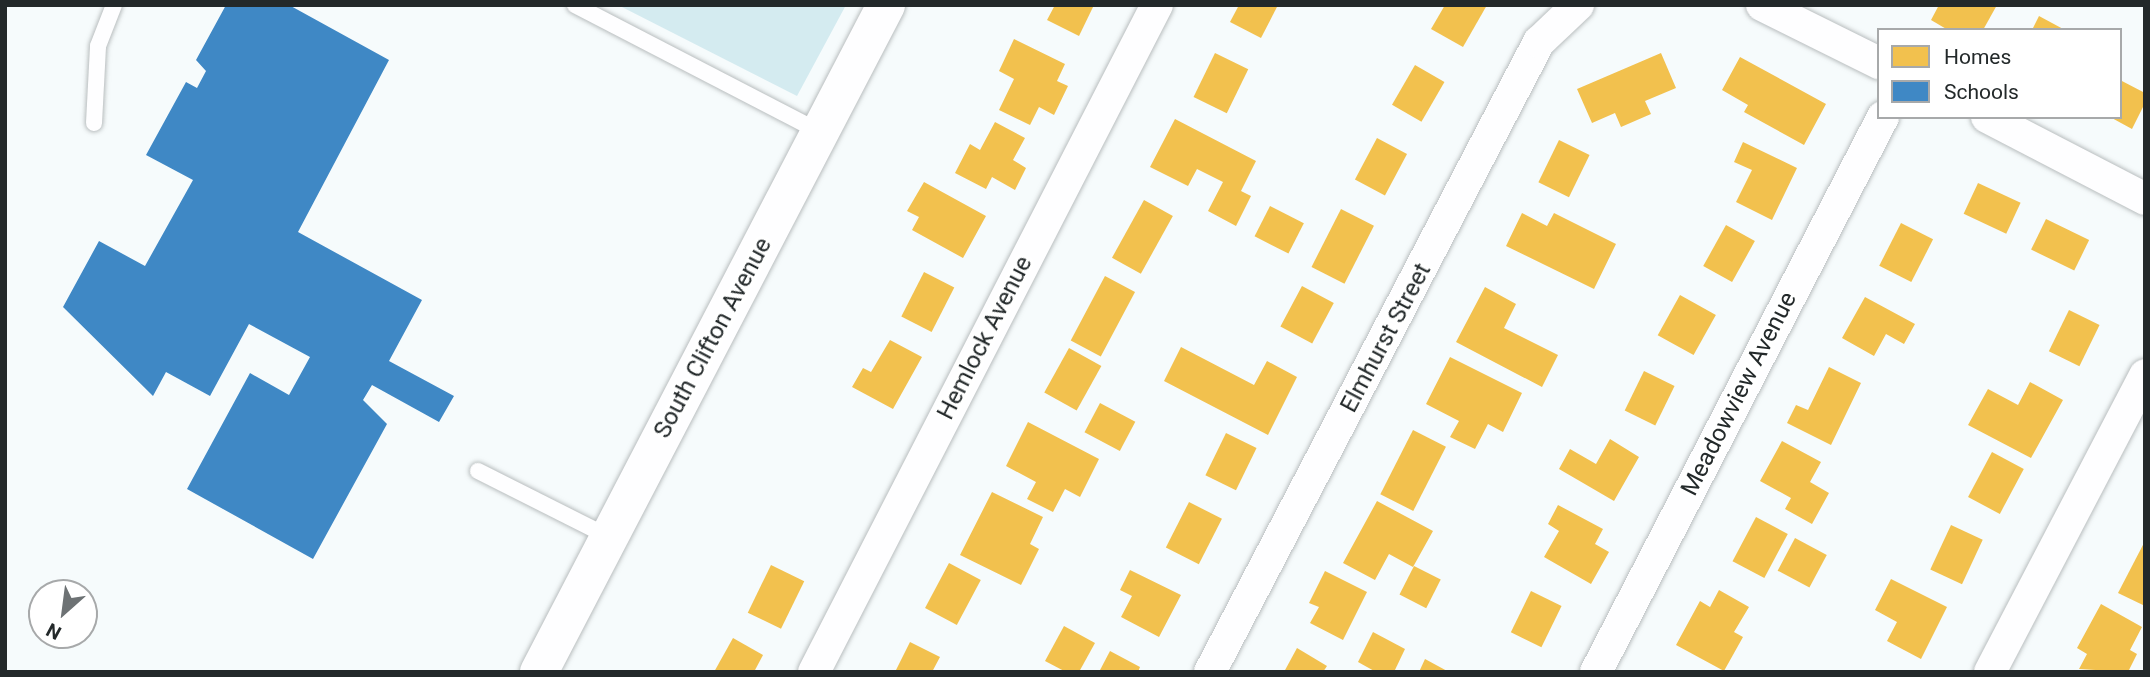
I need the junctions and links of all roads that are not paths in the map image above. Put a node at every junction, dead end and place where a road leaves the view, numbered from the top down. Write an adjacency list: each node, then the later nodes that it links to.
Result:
1 (114, 5): 10 (lane)
2 (575, 5): 11 (lane)
3 (886, 5): 11 (street, South Clifton Avenue)
4 (1157, 5): 17 (street, Hemlock Avenue)
5 (1762, 5): 7 (street)
6 (1574, 8): 18 (street, Elmhurst Street)
7 (1877, 62)
8 (1882, 119): 19 (street, Meadowview Avenue)
9 (1991, 119): 12 (street)
10 (94, 123)
11 (820, 132): 15 (street, South Clifton Avenue)
12 (2145, 198)
13 (2145, 374): 20 (street)
14 (478, 471): 15 (lane)
15 (607, 536): 16 (street, South Clifton Avenue)
16 (539, 672)
17 (814, 672)
18 (1210, 672)
19 (1596, 672)
20 (1990, 672)

